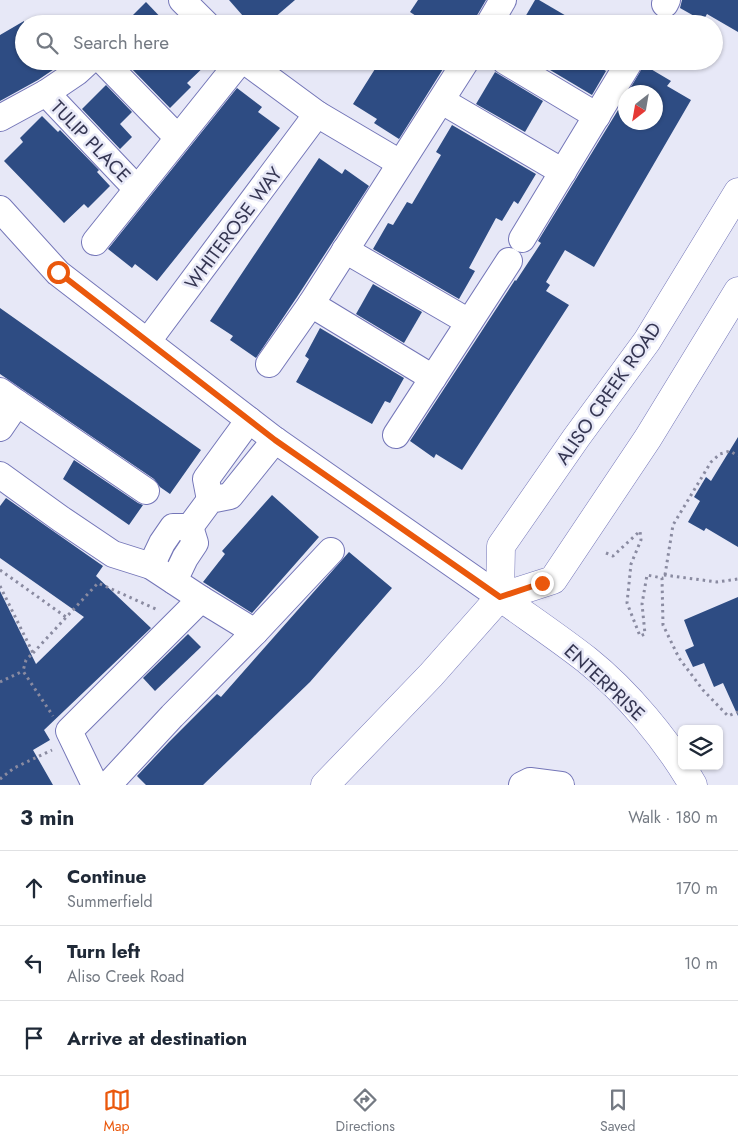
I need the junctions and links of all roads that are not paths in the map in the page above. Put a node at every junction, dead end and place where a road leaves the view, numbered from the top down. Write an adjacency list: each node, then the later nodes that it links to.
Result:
1 (182, 0): 3 (street)
2 (503, 0): 4 (street)
3 (197, 15)
4 (494, 15)
5 (79, 70): 12 (street, TULIP PLACE)
6 (112, 70): 17 (street)
7 (233, 70): 17 (street, TULIP PLACE)
8 (257, 70): 14 (street)
9 (461, 70): 13 (street)
10 (520, 70): 15 (street)
11 (624, 70): 15 (street)
12 (46, 93): 16 (street, TULIP PLACE); 20 (street, TULIP PLACE)
13 (442, 101): 18 (street); 19 (street)
14 (317, 114): 18 (street); 30 (street, WHITEROSE WAY)
15 (596, 116): 19 (street)
16 (0, 118)
17 (178, 138): 20 (street, TULIP PLACE)
18 (400, 163): 25 (street)
19 (563, 172): 23 (street)
20 (137, 189): 24 (street, TULIP PLACE)
21 (738, 192): 45 (main road, ALISO CREEK ROAD)
22 (0, 208): 30 (street)
23 (522, 239)
24 (95, 242)
25 (345, 250): 28 (street); 29 (street)
26 (509, 261): 29 (street)
27 (738, 291): 45 (main road)
28 (311, 304): 31 (street); 32 (street)
29 (470, 322): 32 (street)
30 (148, 341): 34 (street)
31 (268, 364)
32 (433, 378): 36 (street)
33 (8, 397): 35 (street); 39 (street)
34 (249, 420): 37 (street); 40 (street)
35 (0, 428)
36 (396, 435)
37 (275, 440): 40 (street); 45 (street)
38 (0, 475): 43 (street)
39 (146, 492)
40 (210, 500): 41 (street)
41 (190, 527): 43 (street); 44 (street)
42 (330, 550): 47 (street)
43 (152, 566): 44 (street)
44 (174, 581): 46 (street)
45 (500, 597): 50 (main road); 53 (main road, ENTERPRISE)
46 (201, 599): 47 (street); 48 (street)
47 (255, 632): 49 (street)
48 (95, 785)
49 (108, 785)
50 (325, 785)
51 (522, 785): 52 (street)
52 (561, 785)
53 (693, 785)

